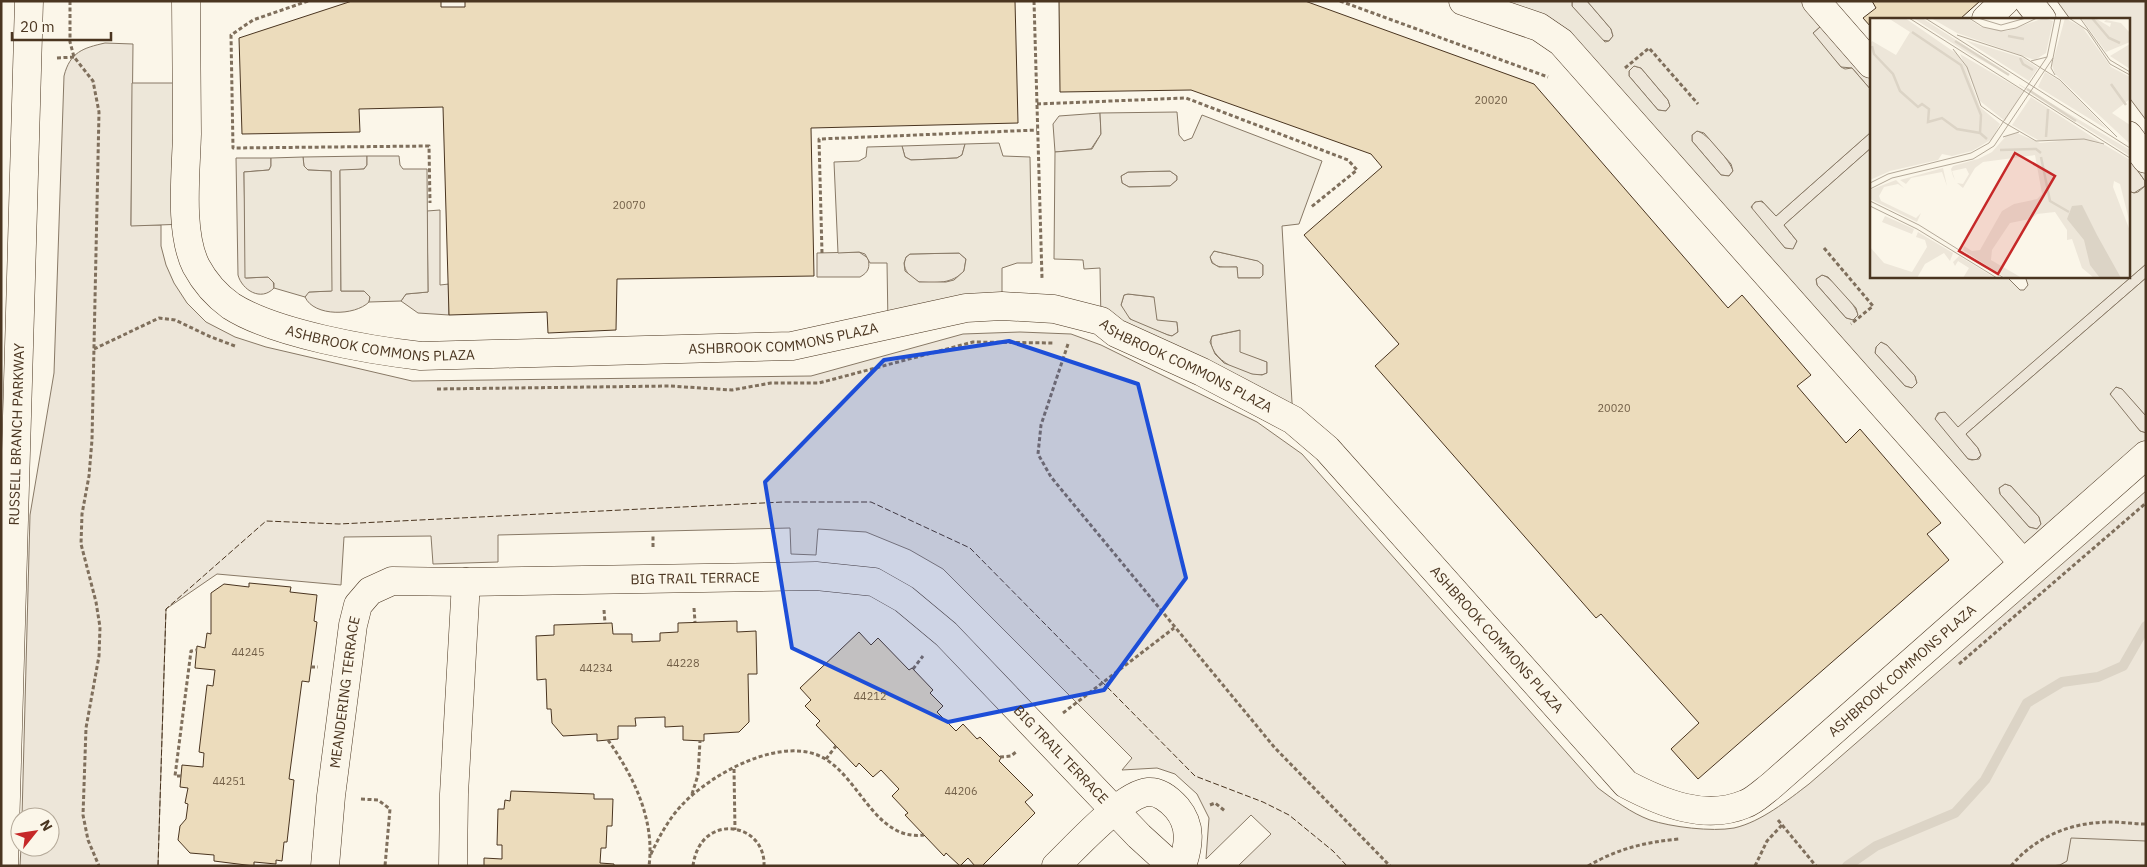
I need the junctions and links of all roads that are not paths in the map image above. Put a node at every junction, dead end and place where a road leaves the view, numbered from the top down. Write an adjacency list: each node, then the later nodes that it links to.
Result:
1 (29, 1): 16 (street, RUSSELL BRANCH PARKWAY)
2 (186, 1): 13 (street, ASHBROOK COMMONS PLAZA)
3 (1463, 1): 13 (street)
4 (1816, 1): 9 (street)
5 (2005, 1): 7 (street)
6 (2028, 1): 8 (street)
7 (1987, 18)
8 (2041, 18)
9 (1870, 63)
10 (2130, 138): 11 (street)
11 (2146, 158)
12 (2146, 456): 13 (street, ASHBROOK COMMONS PLAZA)
13 (2023, 563)
14 (466, 582): 15 (street, BIG TRAIL TERRACE); 17 (street, MEANDERING TERRACE); 18 (street)
15 (1115, 810): 19 (street, BIG TRAIL TERRACE); 20 (street, BIG TRAIL TERRACE); 21 (street)
16 (4, 866)
17 (325, 866)
18 (453, 866)
19 (1056, 866)
20 (1172, 866)
21 (1182, 866)

